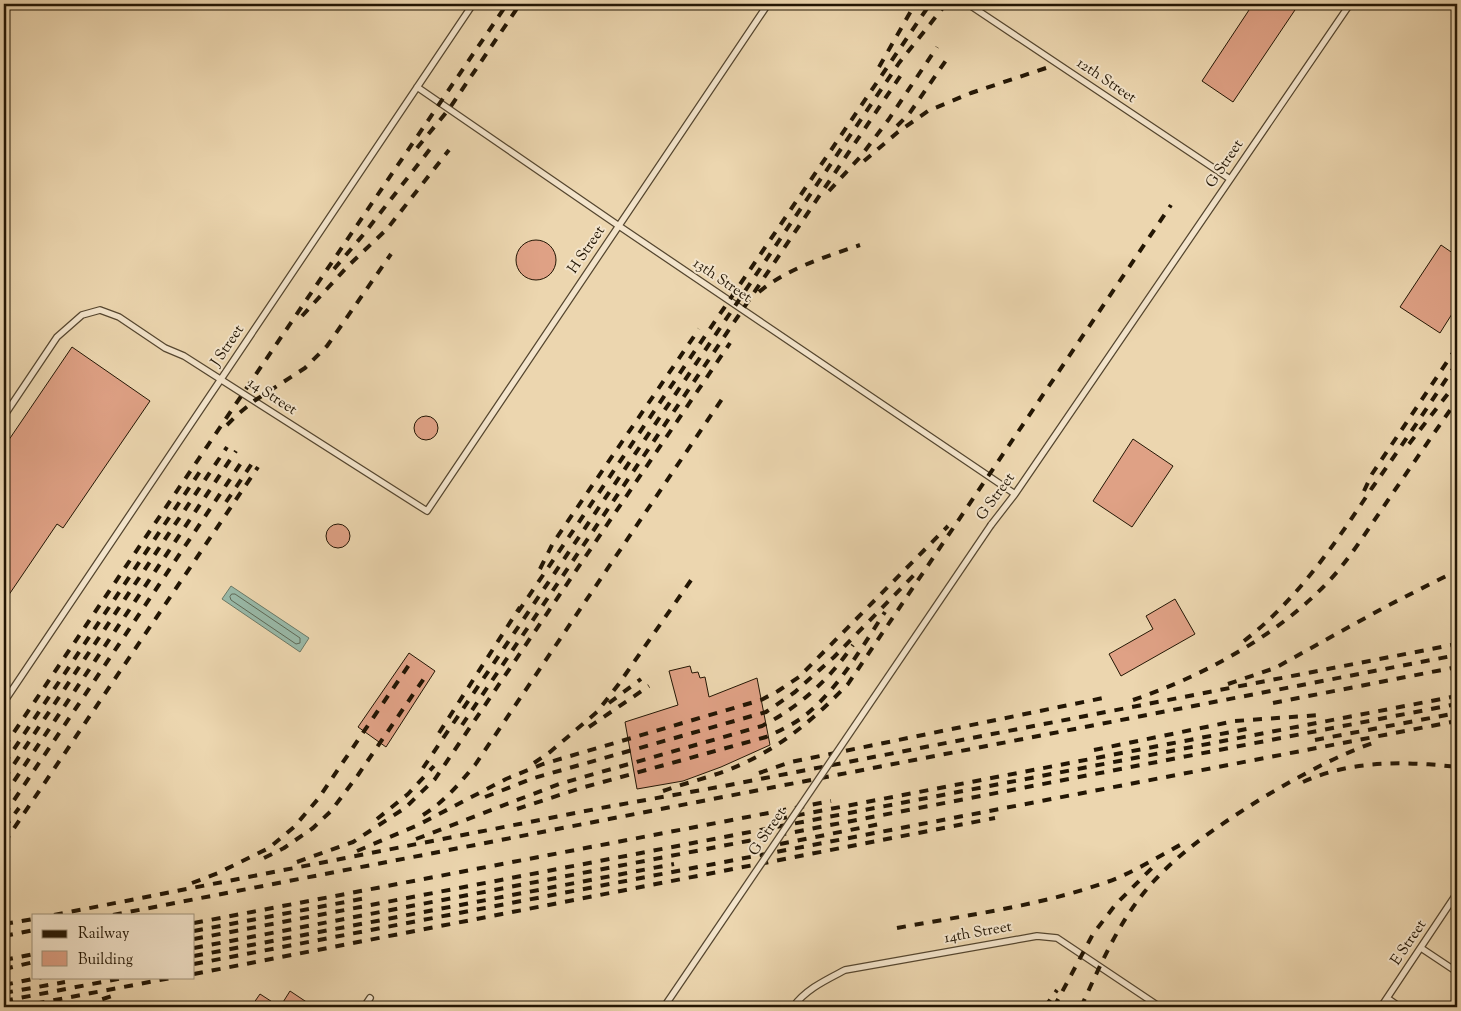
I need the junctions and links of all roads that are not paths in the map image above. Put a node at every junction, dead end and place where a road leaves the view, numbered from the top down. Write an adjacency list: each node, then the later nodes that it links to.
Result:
1 (473, 4): 5 (lane, J Street)
2 (768, 4): 7 (lane, H Street)
3 (968, 4): 6 (lane, 12th Street)
4 (1350, 4): 6 (lane, G Street)
5 (417, 86): 7 (lane, 13th Street); 8 (lane, J Street)
6 (1230, 180): 10 (lane, G Street)
7 (619, 226): 10 (lane, 13th Street); 11 (lane, H Street)
8 (220, 380): 9 (lane, 14 Street); 11 (lane, 14 Street); 12 (lane, J Street)
9 (4, 416)
10 (1015, 494): 19 (lane, G Street, bridge)
11 (427, 511)
12 (4, 702)
13 (1457, 893): 14 (lane, E Street)
14 (1421, 948): 15 (lane); 17 (lane, E Street)
15 (1457, 972)
16 (370, 998): 18 (lane)
17 (1387, 998): 22 (lane, E Street); 23 (lane)
18 (364, 1007)
19 (664, 1007)
20 (793, 1007): 21 (lane, 14th Street)
21 (1160, 1007)
22 (1382, 1007)
23 (1400, 1007)

